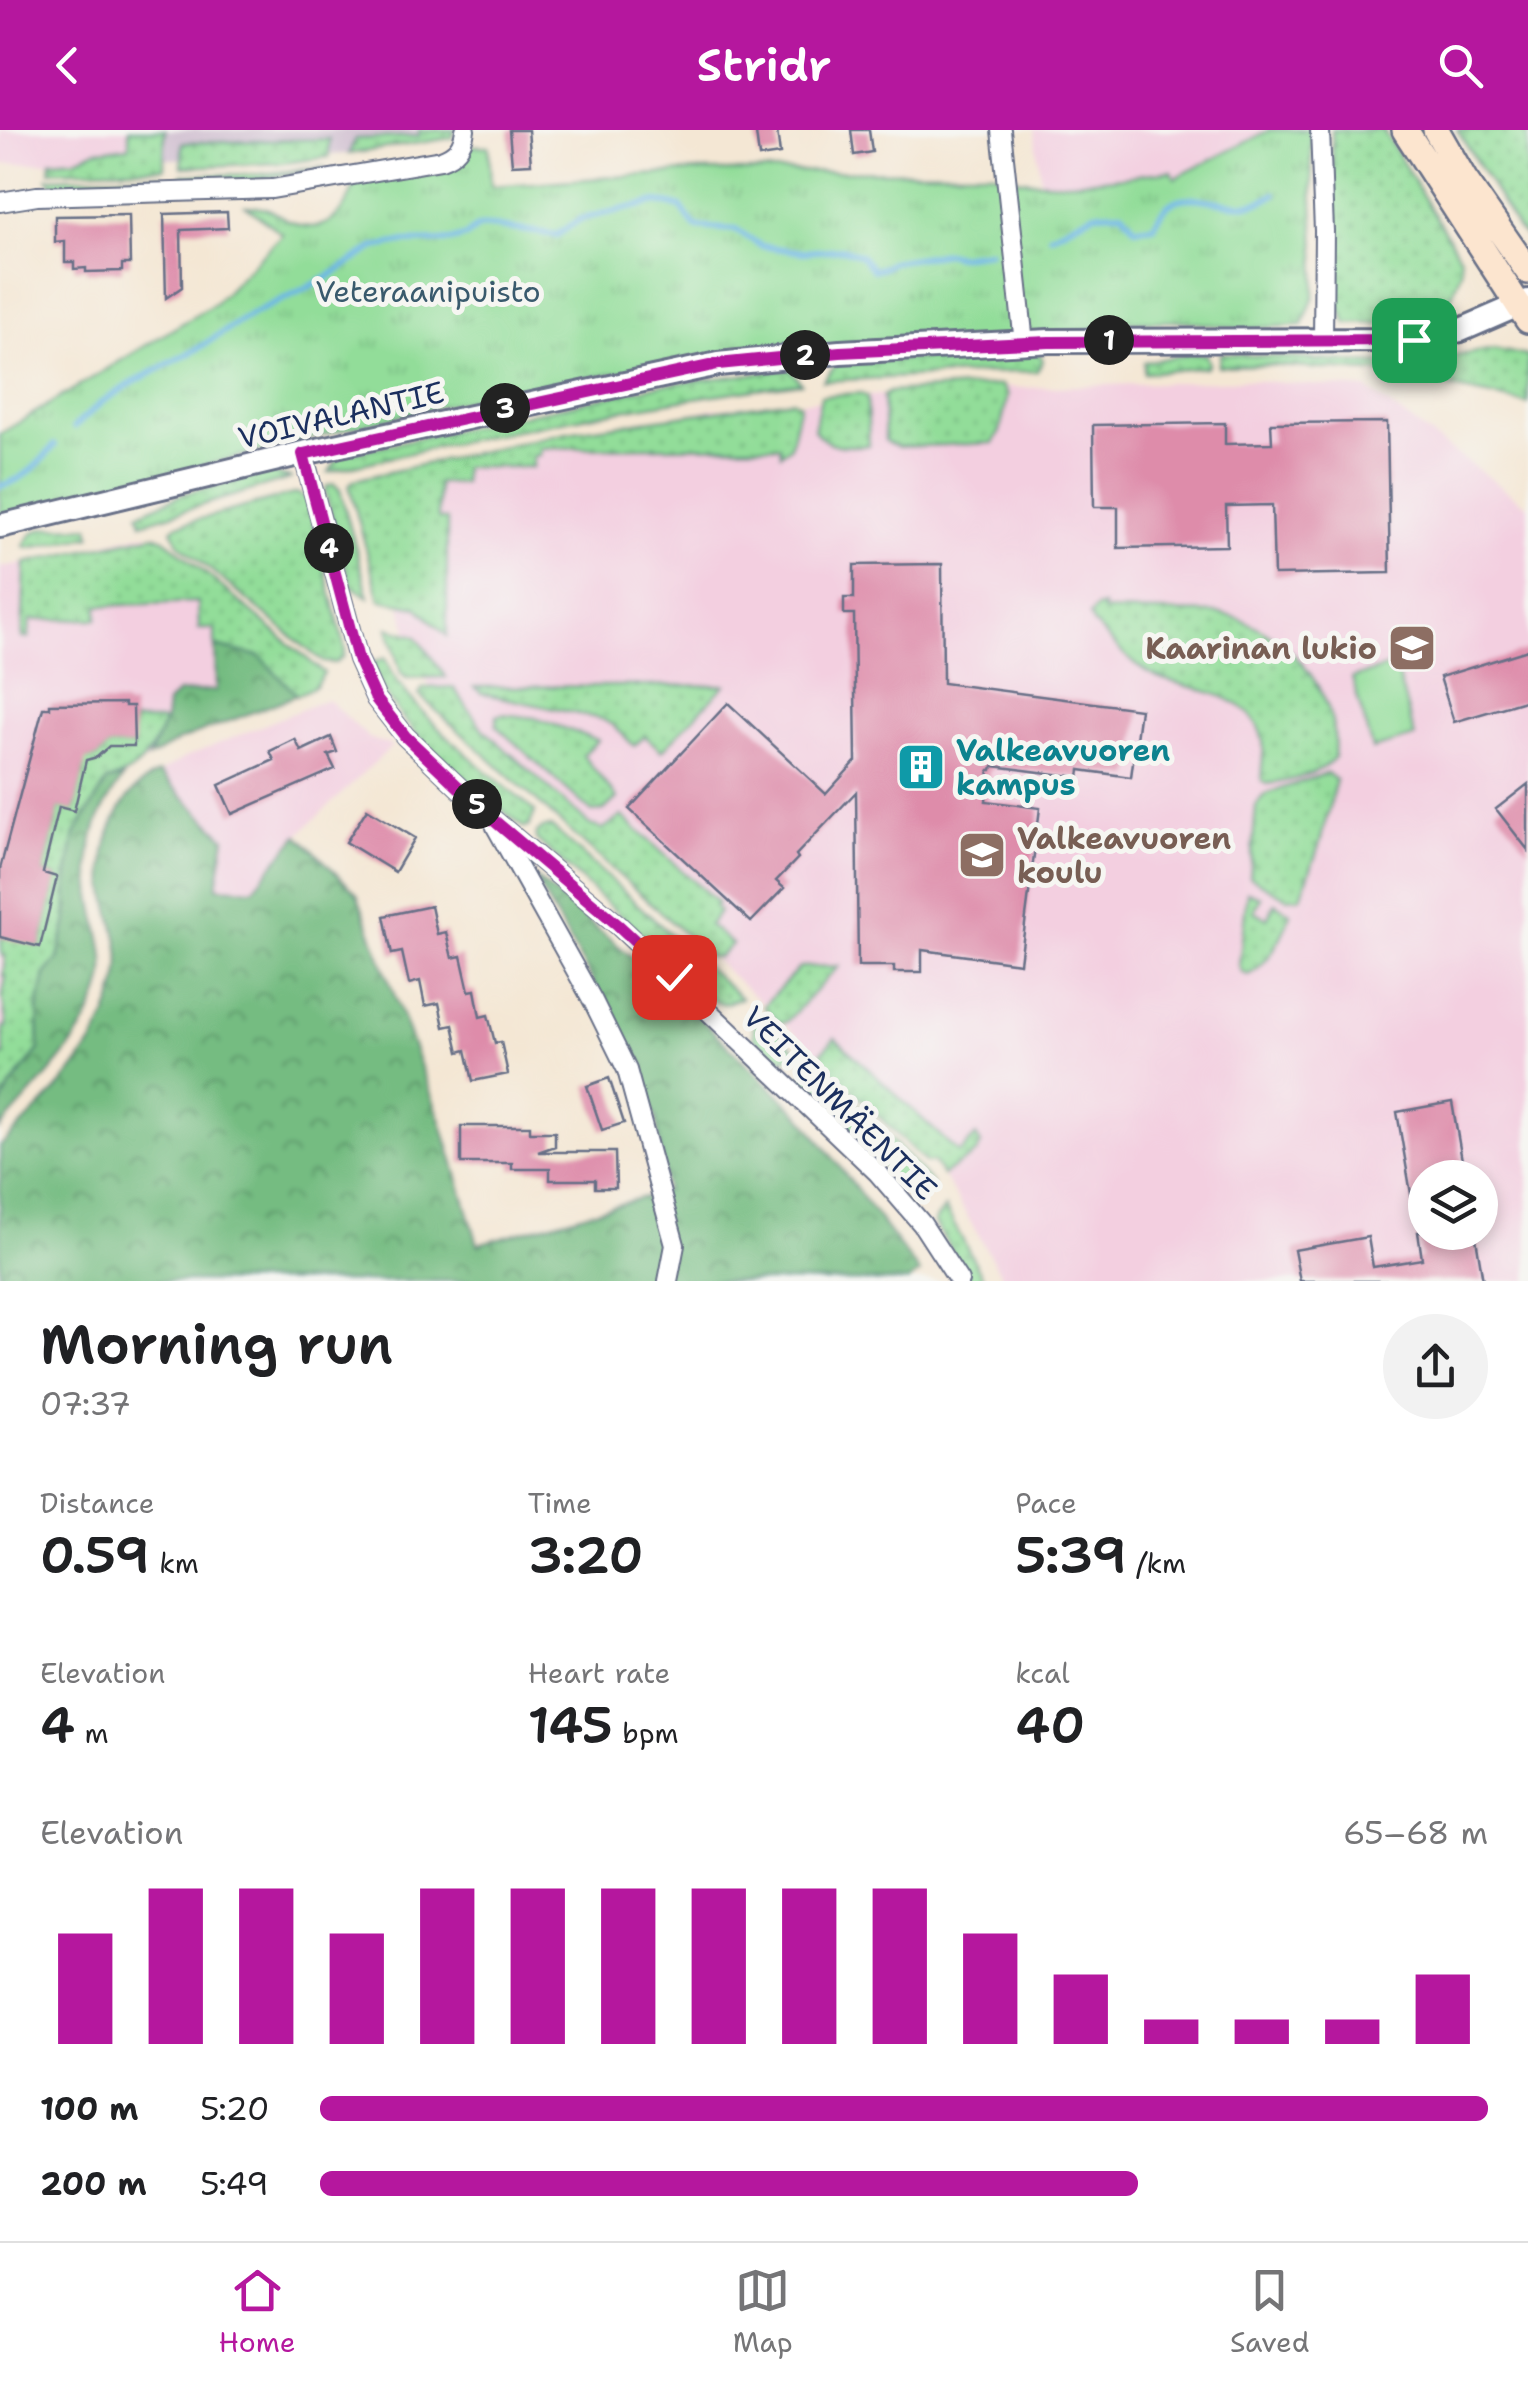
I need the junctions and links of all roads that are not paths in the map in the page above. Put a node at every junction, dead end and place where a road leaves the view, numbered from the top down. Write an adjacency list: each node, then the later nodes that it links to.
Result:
1 (465, 130): 6 (street)
2 (1001, 130): 10 (street)
3 (1320, 130): 9 (street)
4 (1405, 130): 8 (main road)
5 (1436, 130): 7 (main road)
6 (0, 202)
7 (1528, 271)
8 (1525, 309): 9 (street, VOIVALANTIE)
9 (1323, 341): 10 (street, VOIVALANTIE)
10 (1024, 343): 11 (street, VOIVALANTIE)
11 (303, 454): 12 (street, VOIVALANTIE); 13 (street, VEITENMÄENTIE)
12 (0, 526)
13 (491, 818): 14 (street); 15 (street, VEITENMÄENTIE)
14 (668, 1281)
15 (958, 1281)

